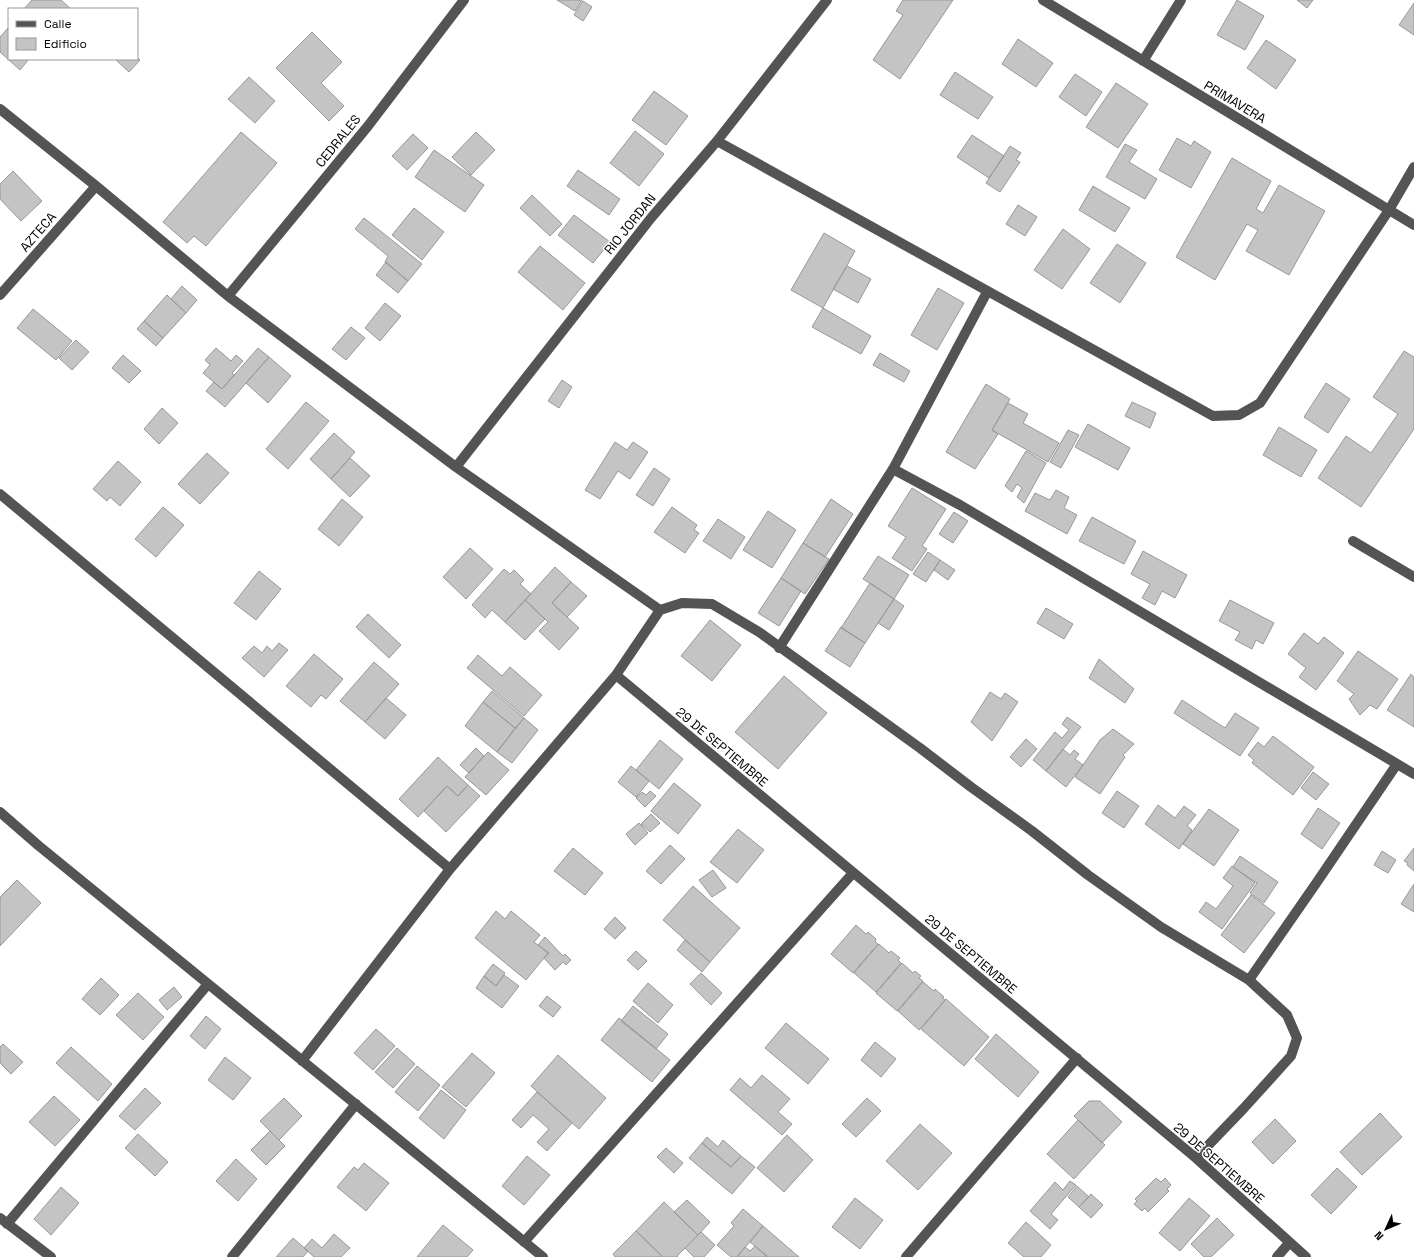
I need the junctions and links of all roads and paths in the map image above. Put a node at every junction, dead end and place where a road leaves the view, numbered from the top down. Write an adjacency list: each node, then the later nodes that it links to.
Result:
1 (464, 0): 14 (street, CEDRALES)
2 (828, 0): 7 (street, RIO JORDAN)
3 (1043, 0): 5 (street, PRIMAVERA)
4 (1181, 0): 5 (street)
5 (1143, 61): 10 (street, PRIMAVERA)
6 (0, 109): 9 (street)
7 (717, 141): 12 (street); 15 (street, RIO JORDAN)
8 (1414, 167): 10 (street)
9 (96, 186): 13 (street, AZTECA); 14 (street)
10 (1389, 210): 11 (street, PRIMAVERA); 12 (street)
11 (1414, 225)
12 (987, 292): 16 (street)
13 (0, 295)
14 (228, 296): 15 (street)
15 (456, 467): 20 (street)
16 (893, 469): 21 (street); 23 (street)
17 (0, 494): 26 (street)
18 (1353, 541): 19 (street)
19 (1414, 577)
20 (660, 610): 21 (street); 22 (street)
21 (779, 648): 28 (street)
22 (616, 675): 26 (street); 27 (street, 29 DE SEPTIEMBRE)
23 (1397, 764): 24 (street); 28 (street)
24 (1414, 774)
25 (0, 812): 29 (street)
26 (450, 869): 31 (street)
27 (853, 873): 30 (street, 29 DE SEPTIEMBRE); 35 (street)
28 (1249, 980): 33 (street)
29 (208, 984): 31 (street); 34 (street)
30 (1076, 1058): 33 (street, 29 DE SEPTIEMBRE); 40 (street)
31 (302, 1061): 32 (street)
32 (356, 1104): 35 (street); 38 (street)
33 (1196, 1158): 36 (street, 29 DE SEPTIEMBRE)
34 (4, 1221): 37 (street)
35 (524, 1242): 39 (street)
36 (1289, 1243): 41 (street); 42 (street, 29 DE SEPTIEMBRE)
37 (51, 1257)
38 (232, 1257)
39 (543, 1257)
40 (906, 1257)
41 (1277, 1257)
42 (1306, 1257)

